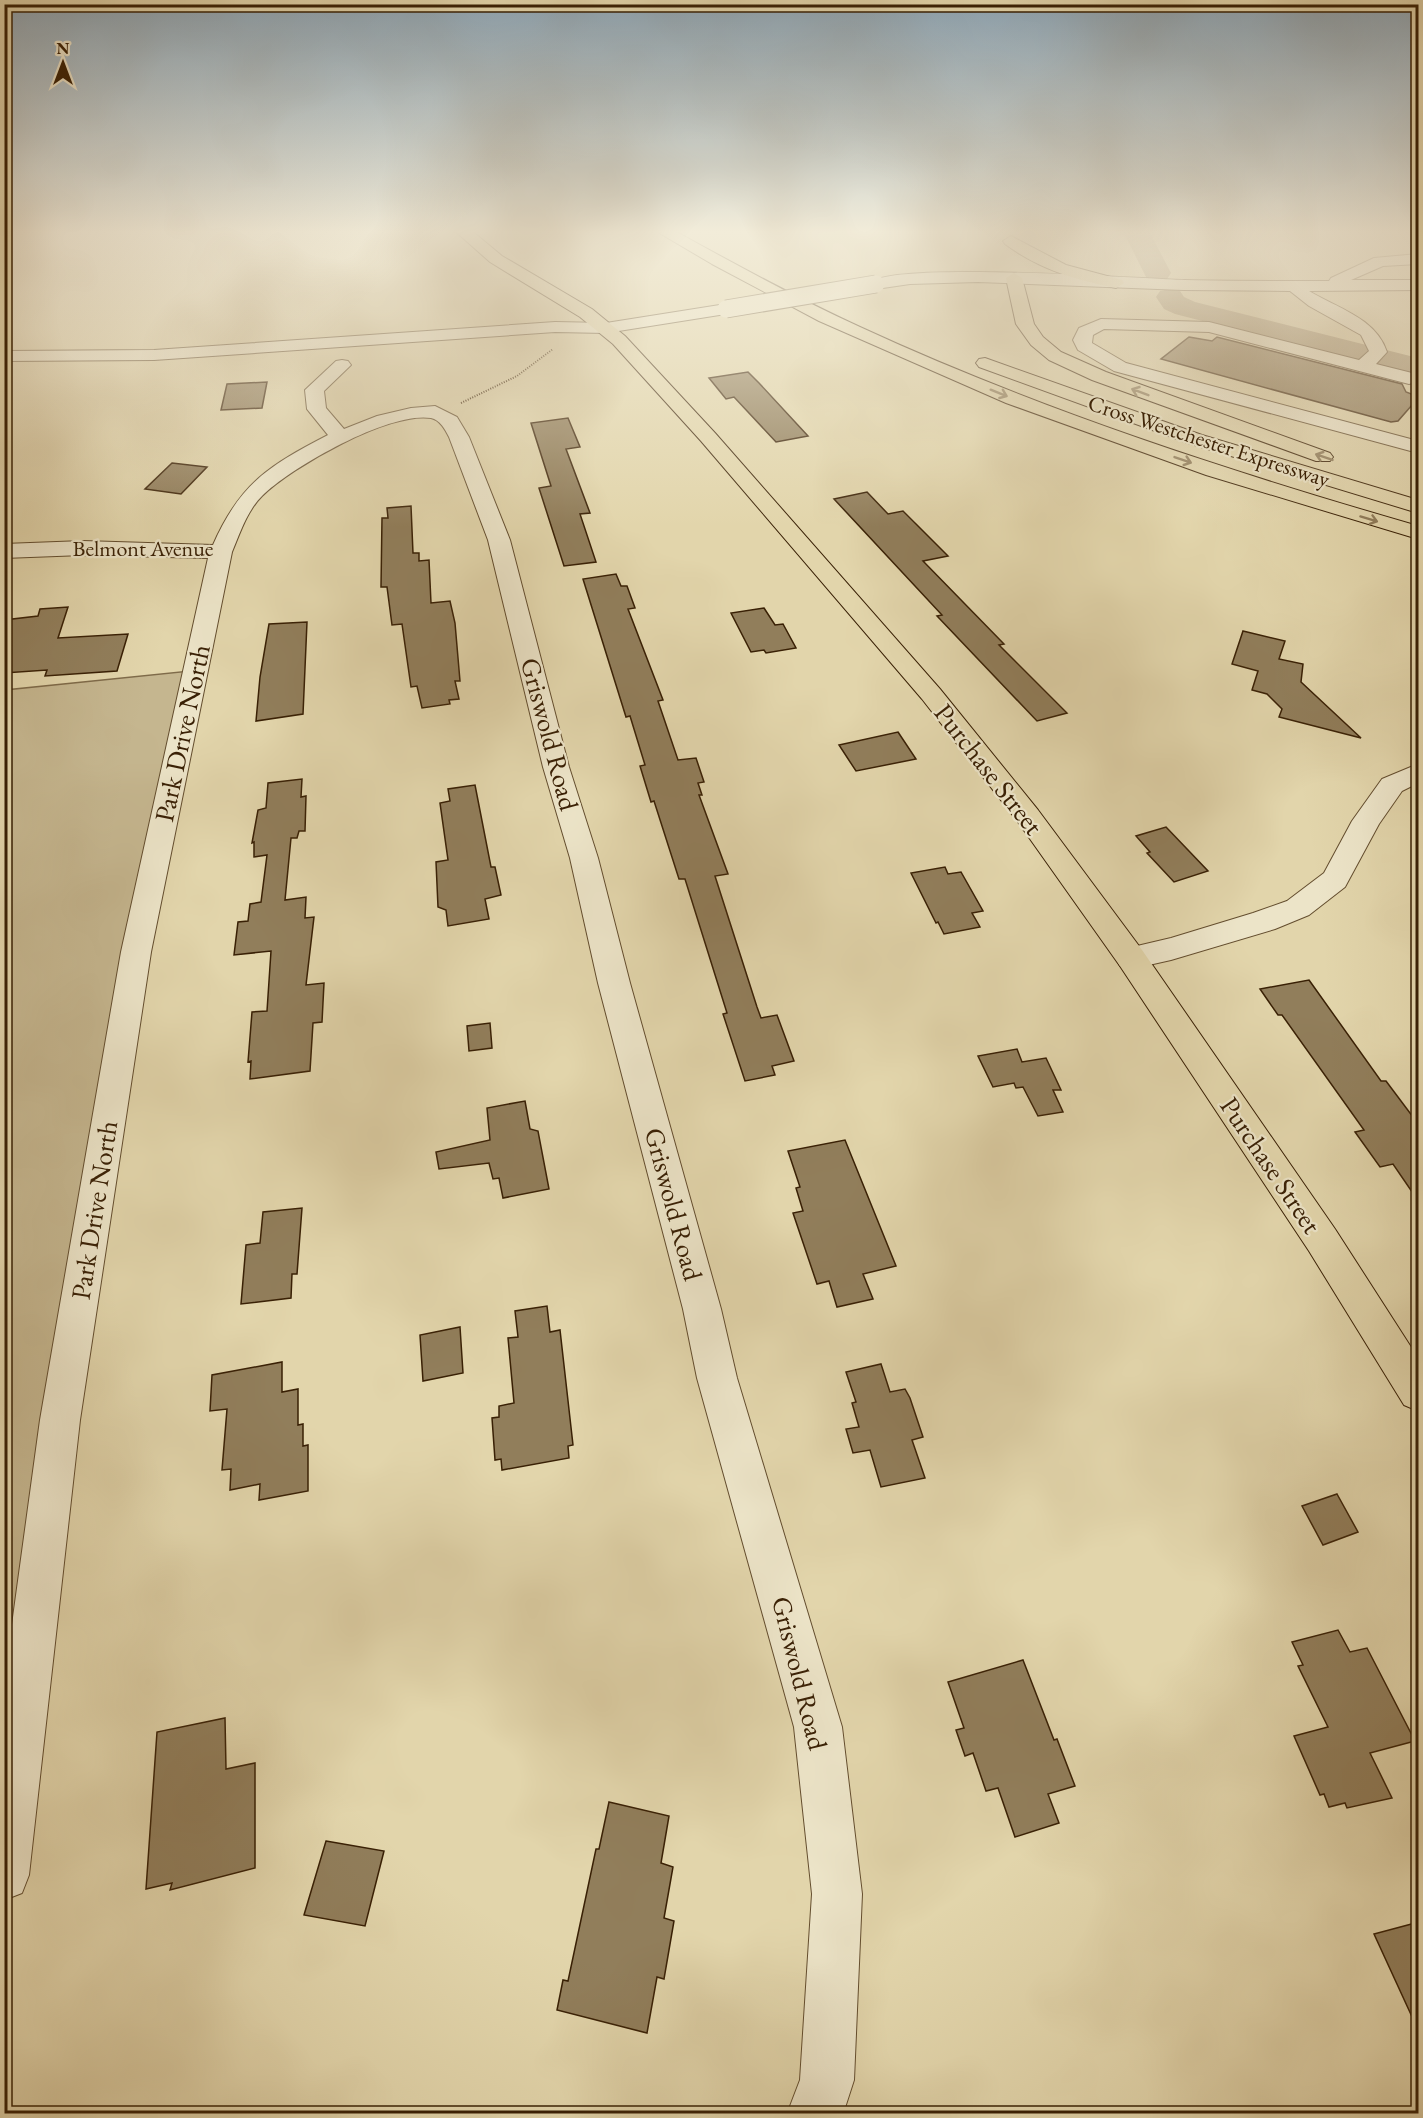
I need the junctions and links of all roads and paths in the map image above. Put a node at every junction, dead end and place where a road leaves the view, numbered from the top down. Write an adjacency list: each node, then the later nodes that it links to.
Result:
1 (514, 330): 9 (street)
2 (608, 330): 23 (main road, Purchase Street)
3 (854, 330): 19 (main road, Cross Westchester Expressway, one-way to 19)
4 (1029, 330): 17 (main road, one-way to 4)
5 (1089, 330): 16 (street)
6 (1269, 330): 11 (street)
7 (1366, 330): 11 (street)
8 (557, 347): 14 (path)
9 (4, 356)
10 (970, 357): 18 (main road, Cross Westchester Expressway)
11 (1370, 360): 13 (street)
12 (342, 365): 15 (street)
13 (1409, 378)
14 (435, 412): 15 (street); 26 (street, Griswold Road)
15 (340, 437): 21 (street, Belmont Avenue)
16 (1419, 447)
17 (1419, 490)
18 (1419, 507)
19 (1419, 533)
20 (4, 552): 21 (street, Belmont Avenue)
21 (221, 552): 25 (street, Park Drive North)
22 (1419, 773): 23 (street)
23 (1131, 958): 24 (main road, Purchase Street)
24 (1419, 1392)
25 (4, 1875)
26 (815, 2114)

